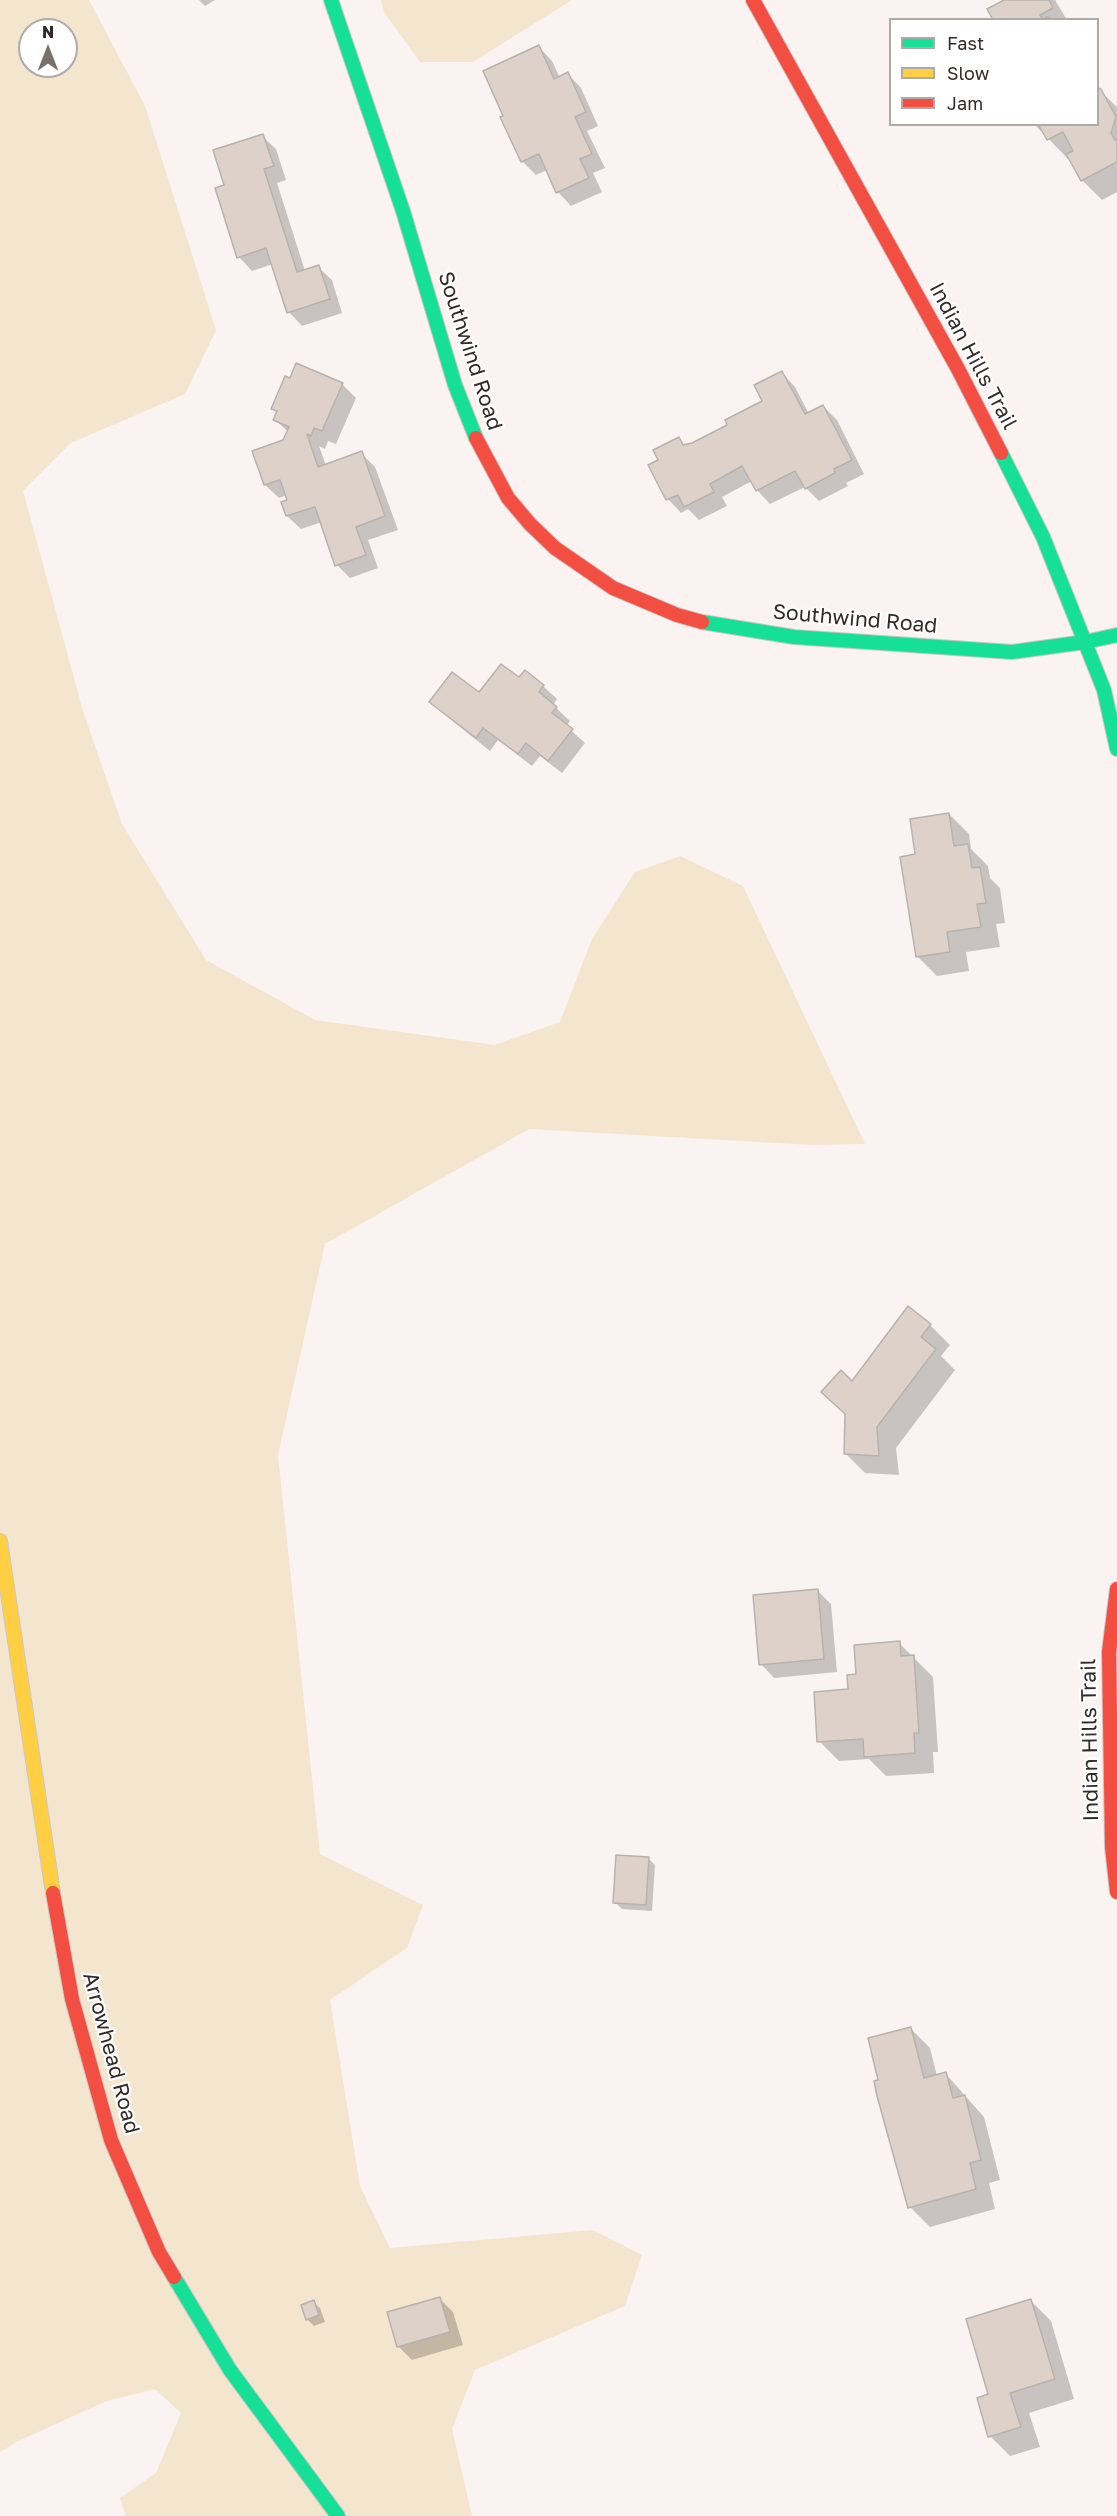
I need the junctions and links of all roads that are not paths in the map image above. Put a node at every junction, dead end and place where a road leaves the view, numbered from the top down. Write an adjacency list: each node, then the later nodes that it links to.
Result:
1 (331, 0): 4 (street, Southwind Road)
2 (753, 0): 4 (street, Indian Hills Trail)
3 (1117, 634): 4 (street, Southwind Road)
4 (1085, 642): 5 (street, Indian Hills Trail)
5 (1117, 749)
6 (0, 1541): 9 (street, Arrowhead Road)
7 (1117, 1589): 8 (street, Indian Hills Trail)
8 (1117, 1892)
9 (338, 2516)

